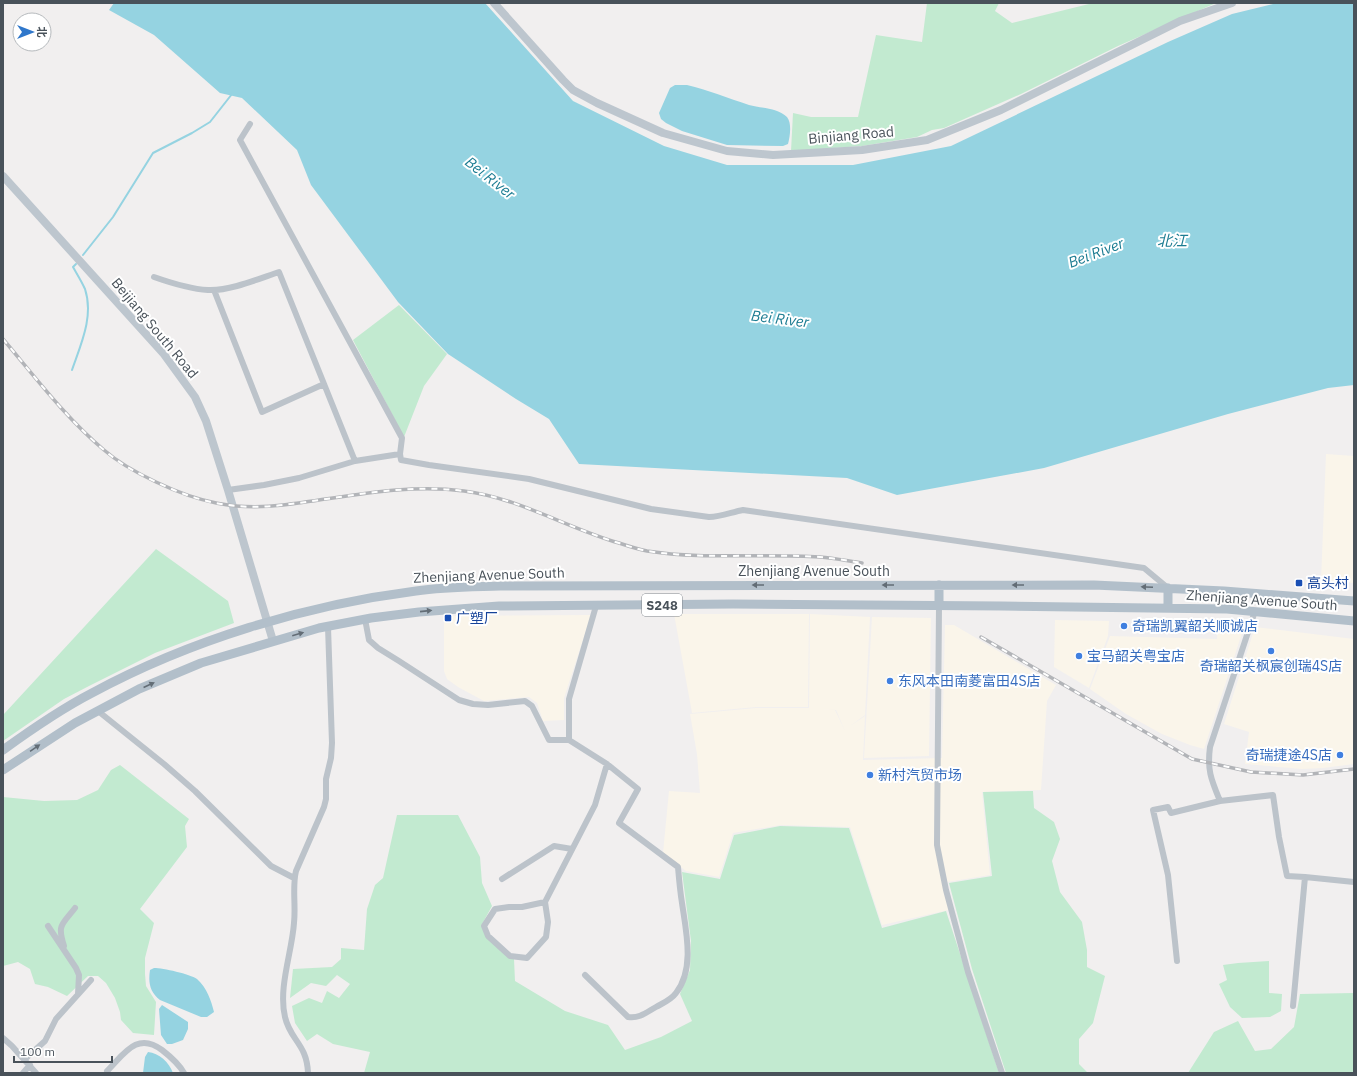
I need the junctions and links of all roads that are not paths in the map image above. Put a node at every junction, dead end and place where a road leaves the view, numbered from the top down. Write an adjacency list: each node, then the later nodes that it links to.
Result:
1 (494, 3): 2 (street, Binjiang Road)
2 (1232, 3)
3 (250, 124): 8 (street)
4 (3, 176): 10 (street, Beijiang South Road)
5 (154, 277): 6 (street)
6 (214, 290): 7 (street); 7 (street)
7 (324, 384): 9 (street)
8 (400, 454): 9 (street); 12 (street)
9 (355, 461): 10 (street)
10 (228, 490): 20 (street, Beijiang South Road)
11 (939, 585): 12 (main road, Zhenjiang Avenue South / S248, one-way to 11); 15 (main road); 20 (main road, Zhenjiang Avenue South / S248, one-way to 20)
12 (1168, 588): 13 (main road, Zhenjiang Avenue South / S248); 16 (main road, Zhenjiang Avenue South)
13 (1354, 601)
14 (596, 606): 15 (main road, Zhenjiang Avenue South / S248); 18 (main road, Zhenjiang Avenue South / S248, one-way to 14); 24 (street)
15 (939, 606): 16 (main road, Zhenjiang Avenue South / S248); 51 (street)
16 (1168, 608): 17 (main road, Zhenjiang Avenue South / S248)
17 (1255, 611): 19 (main road, Zhenjiang Avenue South / S248); 28 (street)
18 (365, 620): 21 (main road, Zhenjiang Avenue South / S248); 24 (street)
19 (1354, 621)
20 (268, 623): 22 (street, Beijiang South Road); 25 (main road, Zhenjiang Avenue South / S248)
21 (328, 627): 22 (main road, Zhenjiang Avenue South / S248, one-way to 21); 31 (street)
22 (273, 641): 23 (main road, Zhenjiang Avenue South / S248, one-way to 22)
23 (98, 711): 27 (main road, Zhenjiang Avenue South / S248, one-way to 23); 31 (street)
24 (570, 740): 26 (street)
25 (3, 750)
26 (607, 764): 29 (street); 39 (street)
27 (3, 770)
28 (1220, 800): 30 (street); 38 (street)
29 (572, 849): 32 (street); 34 (street)
30 (1305, 877): 33 (street); 42 (street)
31 (294, 878): 50 (street)
32 (502, 879)
33 (1354, 882)
34 (545, 902): 34 (street)
35 (75, 908): 37 (street)
36 (48, 926): 37 (street)
37 (66, 953): 41 (street)
38 (1177, 961)
39 (585, 974)
40 (91, 980): 41 (street)
41 (78, 994): 44 (street)
42 (1293, 1006)
43 (3, 1038): 44 (street)
44 (25, 1059): 45 (street)
45 (30, 1065): 47 (street); 48 (street)
46 (106, 1071): 49 (street)
47 (23, 1073)
48 (36, 1073)
49 (184, 1073)
50 (308, 1073)
51 (1002, 1073)

